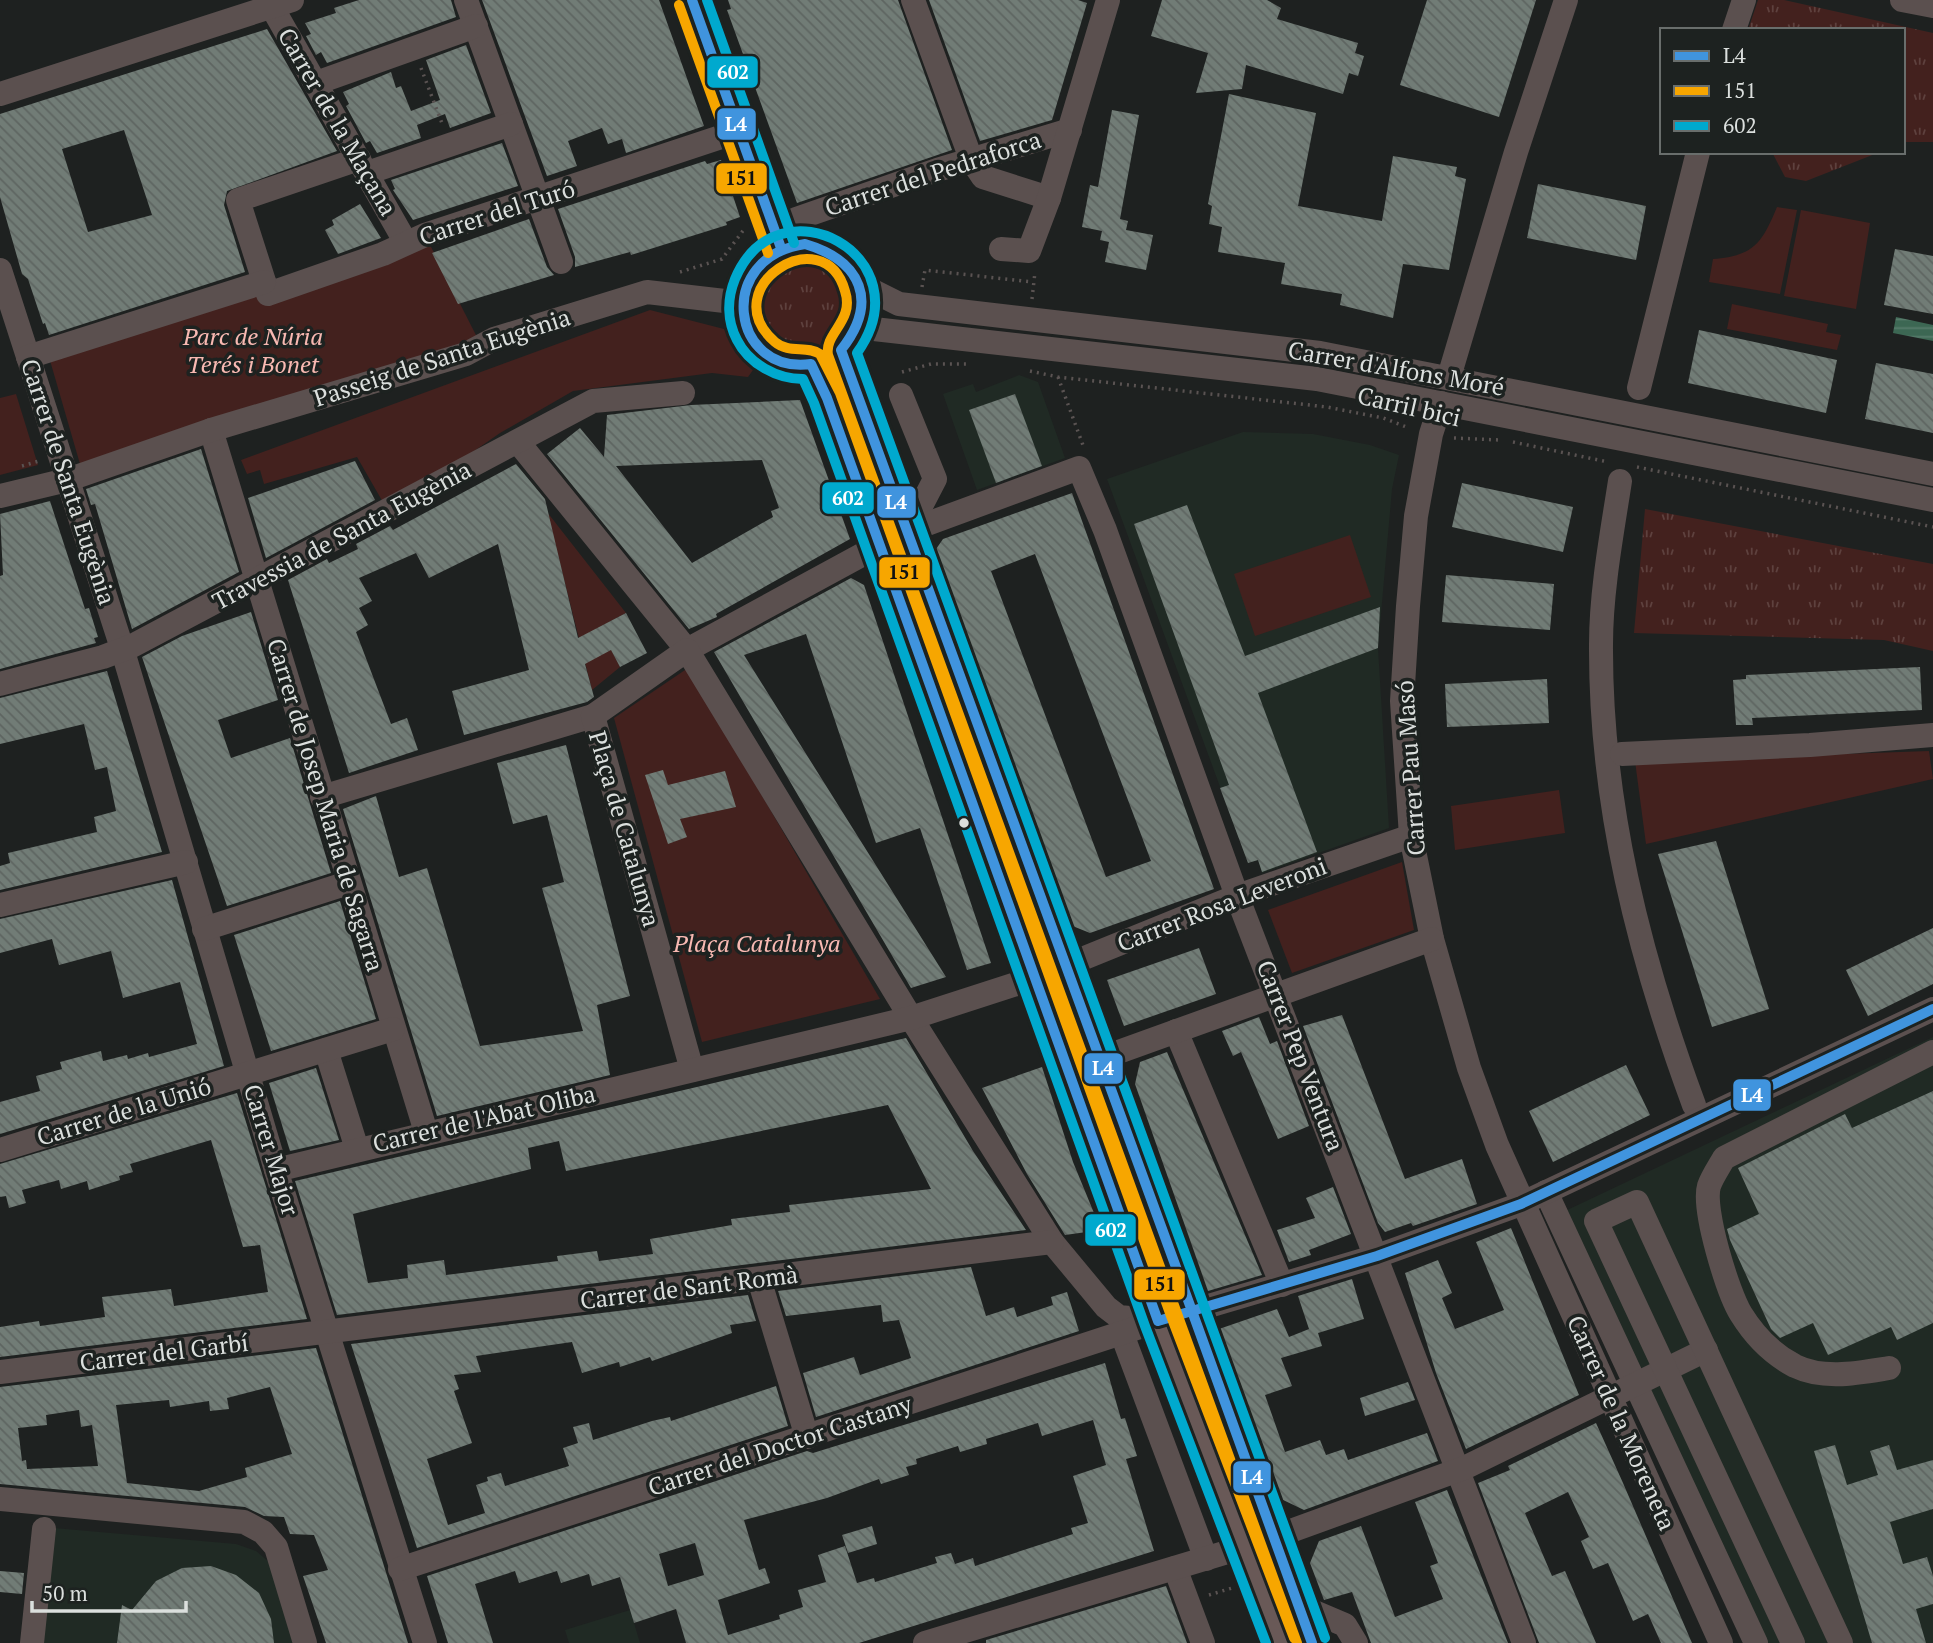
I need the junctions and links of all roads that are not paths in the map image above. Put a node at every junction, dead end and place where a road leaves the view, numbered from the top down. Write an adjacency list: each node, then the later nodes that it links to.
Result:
1 (466, 0): 10 (street)
2 (692, 0): 16 (main road)
3 (913, 0): 18 (street)
4 (1108, 0): 15 (street)
5 (1566, 0): 35 (street)
6 (1744, 0): 11 (street)
7 (1902, 0): 9 (street)
8 (277, 2): 12 (street, Carrer de la Maçana); 13 (street)
9 (1933, 6)
10 (476, 26): 12 (street); 14 (street)
11 (1735, 28)
12 (316, 83): 19 (street, Carrer de la Maçana)
13 (0, 94)
14 (511, 124): 19 (street); 20 (street)
15 (1070, 130): 18 (street, Carrer del Pedraforca); 21 (street)
16 (739, 131): 20 (street, Carrer del Turó); 24 (main road)
17 (1697, 154): 36 (street)
18 (971, 159): 21 (street); 22 (street, Carrer del Pedraforca)
19 (363, 166): 23 (street, Carrer de la Maçana); 28 (street)
20 (539, 198): 23 (street, Carrer del Turó); 26 (street)
21 (1049, 198): 25 (street)
22 (796, 219)
23 (406, 243): 28 (street, Carrer del Turó)
24 (781, 248): 29 (main road); 30 (main road)
25 (1001, 248)
26 (561, 262)
27 (0, 270): 31 (street, Carrer de Santa Eugènia)
28 (264, 282): 33 (street, Carrer del Turó)
29 (858, 283): 32 (main road); 35 (street, Carrer d'Alfons Moré)
30 (742, 303): 34 (main road); 40 (street, Passeig de Santa Eugènia)
31 (8, 319): 33 (street, Carrer de Santa Eugènia)
32 (849, 339): 34 (main road); 39 (street, Carrer d'Alfons Moré); 47 (main road)
33 (28, 357): 44 (street, Carrer de Santa Eugènia)
34 (811, 364): 48 (main road)
35 (1449, 377): 43 (street, Carrer d'Alfons Moré)
36 (1639, 388)
37 (683, 393): 41 (street, Travessia de Santa Eugènia)
38 (901, 395): 47 (street)
39 (1441, 403): 46 (street, Carrer d'Alfons Moré); 57 (street, Carrer Pau Masó)
40 (211, 430): 44 (street, Passeig de Santa Eugènia); 49 (street, Carrer de Josep Maria de Sagarra)
41 (518, 442): 49 (street, Travessia de Santa Eugènia); 50 (street)
42 (1629, 471): 76 (street)
43 (1933, 474)
44 (68, 480): 45 (street, Passeig de Santa Eugènia); 51 (street, Carrer de Santa Eugènia)
45 (0, 496)
46 (1933, 500)
47 (908, 531): 60 (street, Carrer Pep Ventura); 64 (main road)
48 (880, 545): 50 (street, Plaça de Catalunya); 65 (main road)
49 (258, 580): 51 (street, Travessia de Santa Eugènia); 56 (street, Carrer de Josep Maria de Sagarra)
50 (687, 650): 53 (street, Plaça de Catalunya); 68 (street)
51 (123, 651): 52 (street, Travessia de Santa Eugènia); 58 (street, Carrer Major)
52 (0, 684)
53 (593, 716): 56 (street); 74 (street, Plaça de Catalunya)
54 (1933, 735): 55 (street)
55 (1622, 754)
56 (322, 797): 59 (street, Carrer de Josep Maria de Sagarra)
57 (1411, 836): 60 (street, Carrer Rosa Leveroni); 63 (street, Carrer Pau Masó)
58 (186, 862): 61 (street); 62 (street, Carrer Major)
59 (348, 883): 62 (street); 69 (street, Carrer de Josep Maria de Sagarra)
60 (1237, 896): 64 (street, Carrer Rosa Leveroni); 66 (street, Carrer Pep Ventura)
61 (0, 905)
62 (204, 929): 75 (street, Carrer Major)
63 (1432, 939): 66 (street); 82 (street, Carrer Pau Masó)
64 (1066, 966): 65 (street, Carrer Rosa Leveroni); 73 (main road)
65 (1035, 978): 68 (street); 88 (main road)
66 (1277, 996): 70 (street); 84 (street, Carrer Pep Ventura)
67 (1933, 1009): 81 (street, Carrer del Doctor Castany)
68 (911, 1018): 74 (street); 83 (street)
69 (393, 1029): 71 (street, Carrer de la Unió); 77 (street, Carrer de Josep Maria de Sagarra)
70 (1177, 1031): 73 (street); 86 (street)
71 (326, 1050): 75 (street, Carrer de la Unió); 78 (street)
72 (1933, 1052): 92 (street)
73 (1099, 1059): 87 (main road)
74 (692, 1070): 77 (street, Carrer de l'Abat Oliba)
75 (248, 1075): 79 (street, Carrer de la Unió); 80 (street, Carrer Major)
76 (1694, 1105)
77 (426, 1132): 78 (street, Carrer de l'Abat Oliba)
78 (357, 1149): 80 (street, Carrer de l'Abat Oliba)
79 (0, 1150)
80 (276, 1170): 89 (street, Carrer Major)
81 (1546, 1192): 82 (street, Carrer del Doctor Castany); 95 (street)
82 (1521, 1204): 84 (street, Carrer del Doctor Castany); 96 (street, Carrer de la Moreneta)
83 (1052, 1242): 85 (street, Carrer de Sant Romà); 88 (street)
84 (1377, 1256): 86 (street, Carrer del Doctor Castany); 98 (street, Carrer Pep Ventura)
85 (759, 1279): 89 (street, Carrer de Sant Romà); 97 (street)
86 (1282, 1284): 87 (street, Carrer del Doctor Castany)
87 (1192, 1312): 88 (street, Carrer del Doctor Castany); 101 (main road)
88 (1158, 1321): 90 (street, Carrer del Doctor Castany); 102 (main road)
89 (327, 1333): 94 (street, Carrer del Garbí); 105 (street, Carrer Major)
90 (1122, 1334): 97 (street, Carrer del Doctor Castany); 103 (street)
91 (1706, 1350): 93 (street); 93 (street); 119 (street)
92 (1889, 1368)
93 (1666, 1370): 95 (street); 118 (street)
94 (0, 1372)
95 (1636, 1385): 96 (street); 117 (street)
96 (1609, 1397): 98 (street); 116 (street, Carrer de la Moreneta)
97 (807, 1437): 105 (street, Carrer del Doctor Castany)
98 (1458, 1469): 101 (street); 115 (street, Carrer Pep Ventura)
99 (0, 1499): 108 (street)
100 (44, 1529): 107 (street)
101 (1273, 1536): 106 (main road)
102 (1244, 1547): 103 (street); 112 (main road)
103 (1206, 1559): 104 (street)
104 (1175, 1568): 110 (street); 111 (street)
105 (400, 1569): 109 (street, Carrer Major)
106 (1298, 1605): 113 (main road); 114 (street)
107 (32, 1643)
108 (305, 1643)
109 (425, 1643)
110 (925, 1643)
111 (1203, 1643)
112 (1282, 1643)
113 (1312, 1643)
114 (1356, 1643)
115 (1524, 1643)
116 (1721, 1643)
117 (1756, 1643)
118 (1793, 1643)
119 (1841, 1643)

